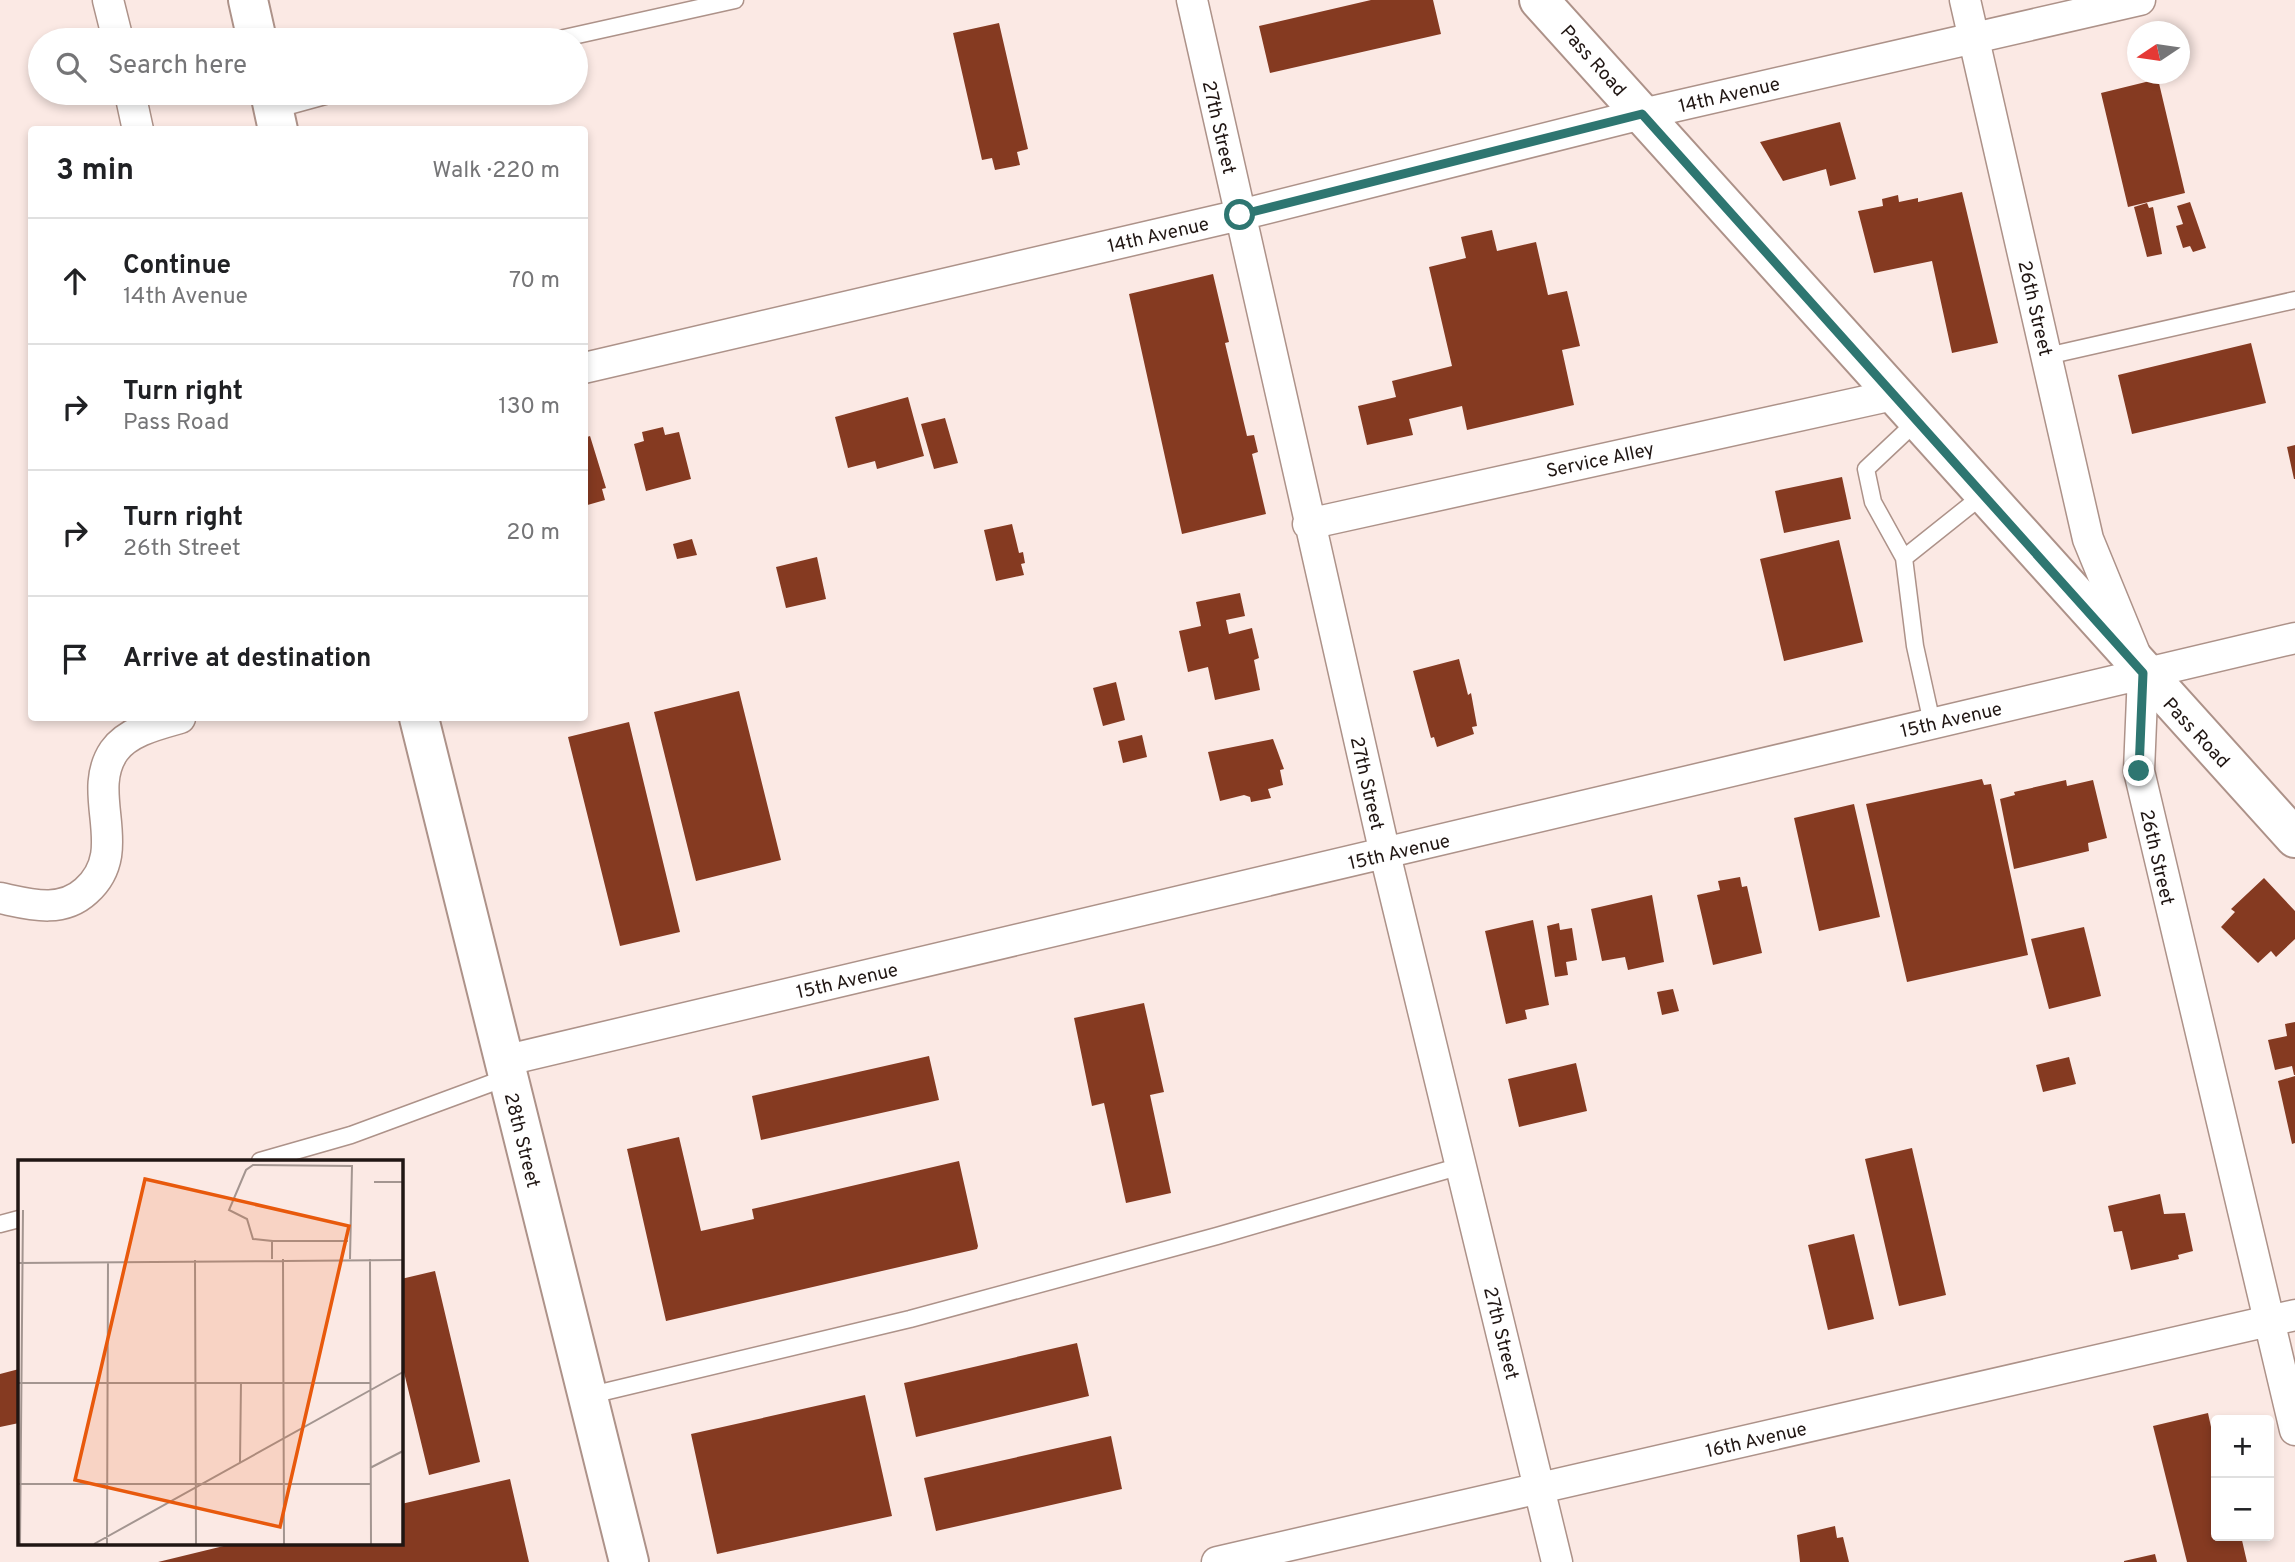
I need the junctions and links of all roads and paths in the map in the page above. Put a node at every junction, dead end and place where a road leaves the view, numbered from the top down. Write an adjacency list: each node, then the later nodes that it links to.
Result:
1 (108, 0): 8 (street)
2 (248, 0): 9 (main road)
3 (735, 0): 10 (lane)
4 (1192, 0): 17 (street, 27th Street)
5 (1539, 0): 15 (main road, Pass Road)
6 (1965, 0): 11 (street, 26th Street)
7 (2140, 0): 11 (street, 14th Avenue)
8 (115, 28)
9 (254, 28)
10 (588, 33)
11 (1974, 38): 15 (street, 14th Avenue); 19 (street, 26th Street)
12 (133, 105): 16 (street)
13 (295, 105): 14 (lane)
14 (274, 111)
15 (1642, 114): 17 (street, 14th Avenue); 21 (main road, Pass Road)
16 (137, 126)
17 (1240, 215): 20 (street, 14th Avenue); 23 (street, 27th Street)
18 (2295, 300): 19 (lane)
19 (2047, 356): 26 (street, 26th Street)
20 (588, 367)
21 (1905, 408): 22 (main road, Pass Road); 23 (street, Service Alley); 24 (lane)
22 (1983, 495): 24 (lane); 26 (main road, Pass Road)
23 (1308, 524): 31 (street, 27th Street)
24 (1904, 558): 29 (lane)
25 (2295, 638): 26 (street, 15th Avenue)
26 (2143, 673): 29 (street, 15th Avenue); 30 (main road, Pass Road); 38 (street, 26th Street)
27 (172, 721): 32 (street)
28 (420, 721): 33 (main road, 28th Street)
29 (1932, 723): 31 (street, 15th Avenue)
30 (2295, 838)
31 (1385, 855): 33 (street, 15th Avenue); 35 (street, 27th Street)
32 (0, 898)
33 (505, 1069): 34 (lane); 39 (main road, 28th Street)
34 (264, 1160)
35 (1461, 1166): 39 (lane); 41 (street, 27th Street)
36 (18, 1219): 37 (lane)
37 (0, 1224)
38 (2282, 1318): 40 (street, 26th Street); 41 (street, 16th Avenue)
39 (587, 1396): 42 (main road, 28th Street)
40 (2295, 1430)
41 (1540, 1489): 43 (street, 16th Avenue); 44 (street, 27th Street)
42 (629, 1562)
43 (1217, 1562)
44 (1557, 1562)

